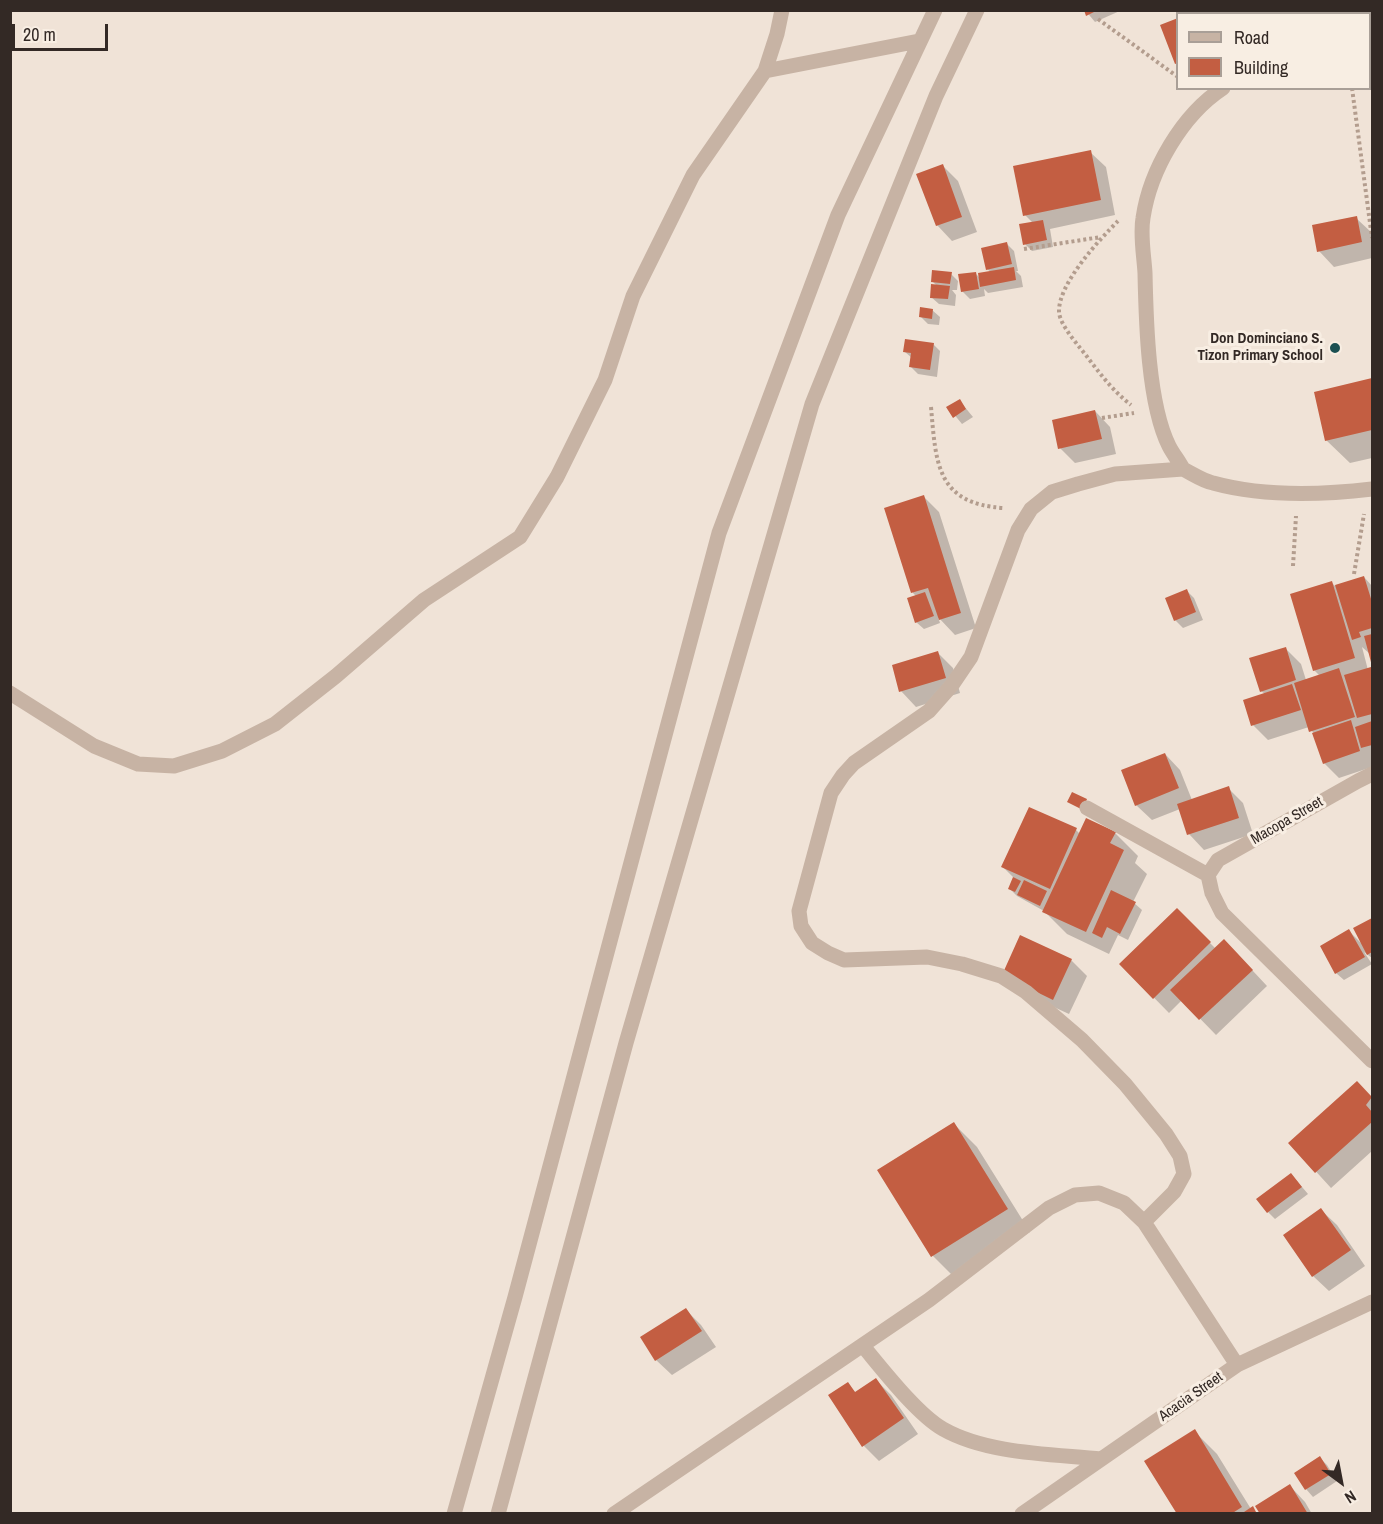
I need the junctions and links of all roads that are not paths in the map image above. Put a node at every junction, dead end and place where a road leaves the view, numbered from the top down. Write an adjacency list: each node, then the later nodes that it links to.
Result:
1 (782, 10): 5 (street)
2 (935, 10): 4 (street)
3 (977, 10): 20 (street)
4 (919, 41): 5 (street); 19 (street)
5 (765, 71): 9 (street)
6 (1220, 90): 7 (street)
7 (1183, 469): 8 (street); 14 (street)
8 (1371, 489)
9 (10, 693)
10 (1372, 774): 12 (street, Macopa Street)
11 (1087, 808): 12 (street)
12 (1208, 875): 13 (street)
13 (1372, 1061)
14 (1144, 1222): 16 (street); 17 (street)
15 (1372, 1302): 17 (street, Acacia Street)
16 (863, 1346): 18 (street); 21 (street)
17 (1237, 1365): 18 (street, Acacia Street)
18 (1101, 1459): 22 (street, Acacia Street)
19 (454, 1514)
20 (498, 1514)
21 (614, 1514)
22 (1022, 1514)

